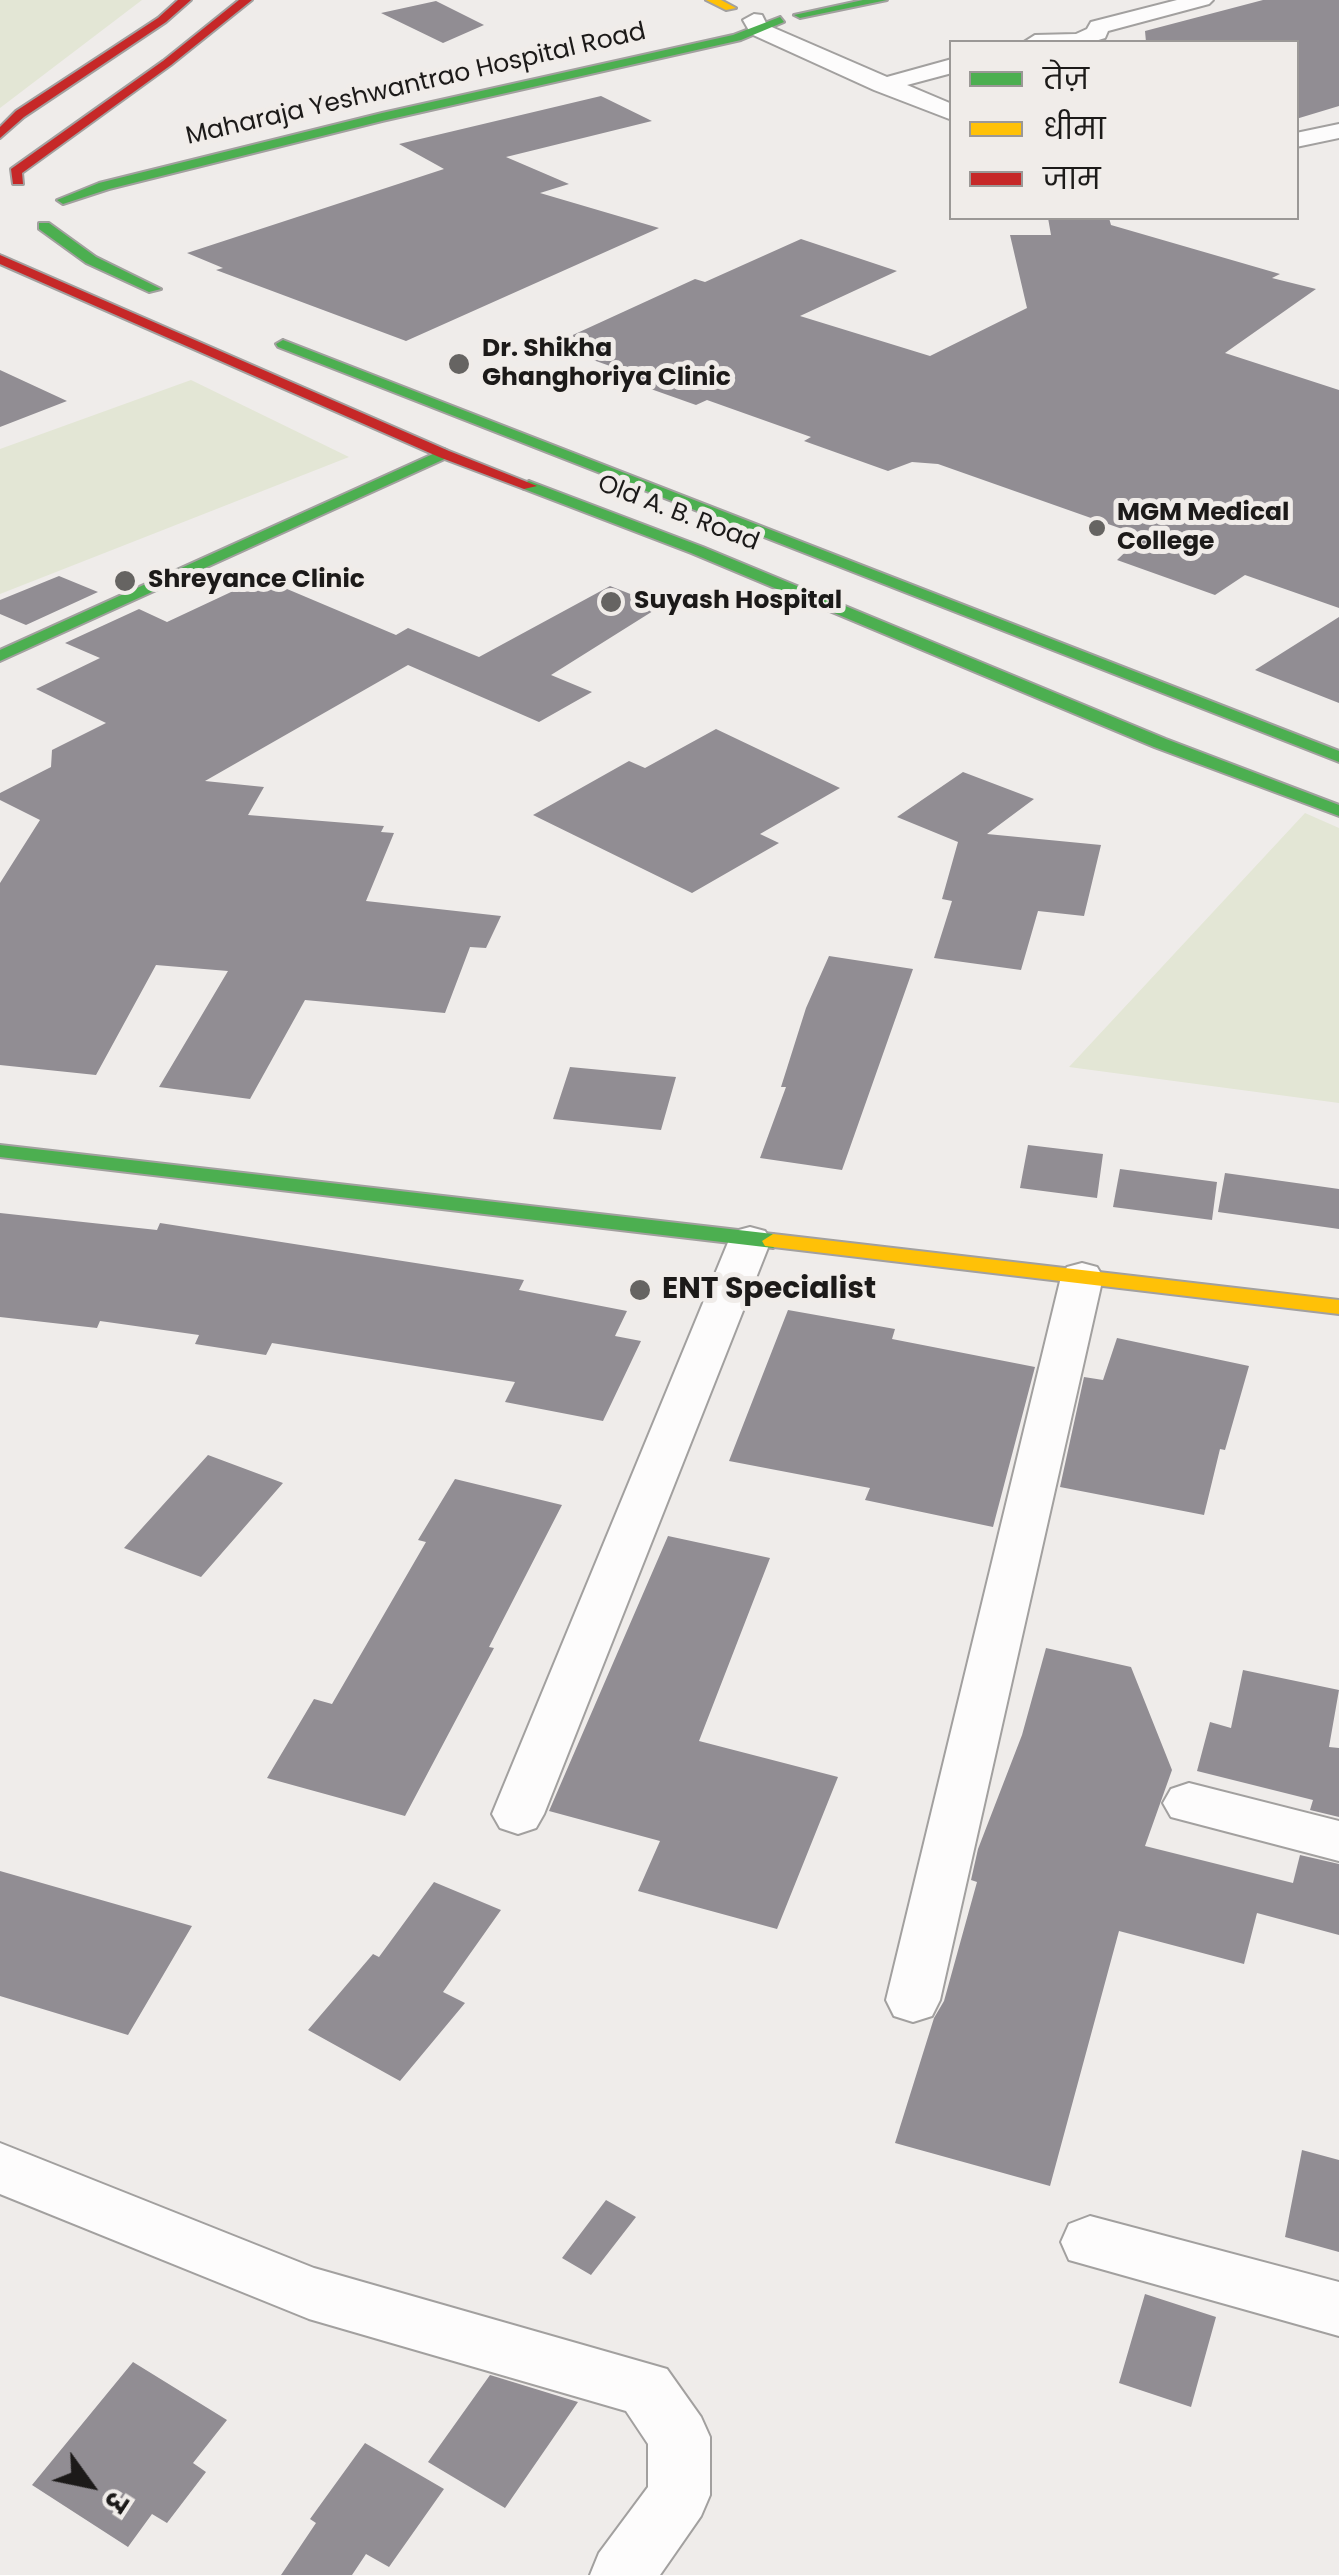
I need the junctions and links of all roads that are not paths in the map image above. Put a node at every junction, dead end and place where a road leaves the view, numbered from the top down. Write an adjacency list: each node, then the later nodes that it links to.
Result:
1 (186, 0): 12 (main road)
2 (246, 0): 14 (main road)
3 (881, 0): 5 (main road, Maharaja Yeshwantrao Hospital Road)
4 (1202, 0): 6 (street)
5 (764, 10): 8 (street); 10 (main road, Maharaja Yeshwantrao Hospital Road); 15 (main road, Maharaja Yeshwantrao Hospital Road)
6 (1079, 40)
7 (949, 67): 8 (street)
8 (882, 85): 9 (street)
9 (949, 113)
10 (326, 130): 15 (main road, Maharaja Yeshwantrao Hospital Road); 16 (main road)
11 (1339, 131): 13 (street)
12 (0, 134)
13 (1299, 139)
14 (9, 181): 15 (main road)
15 (57, 191): 17 (main road)
16 (154, 197)
17 (44, 226): 18 (main road); 19 (main road)
18 (6, 242): 21 (main road, Old A. B. Road)
19 (182, 301)
20 (265, 336): 23 (main road, Old A. B. Road)
21 (444, 454): 22 (main road); 24 (main road, Old A. B. Road)
22 (0, 656)
23 (1339, 757)
24 (1339, 812)
25 (0, 1151): 26 (main road)
26 (750, 1240): 27 (main road); 30 (street)
27 (1082, 1278): 28 (main road); 32 (street)
28 (1339, 1308)
29 (1189, 1803): 31 (street)
30 (518, 1814)
31 (1339, 1840)
32 (912, 2000)
33 (0, 2168): 36 (street)
34 (1090, 2242): 35 (street)
35 (1339, 2309)
36 (622, 2575)

